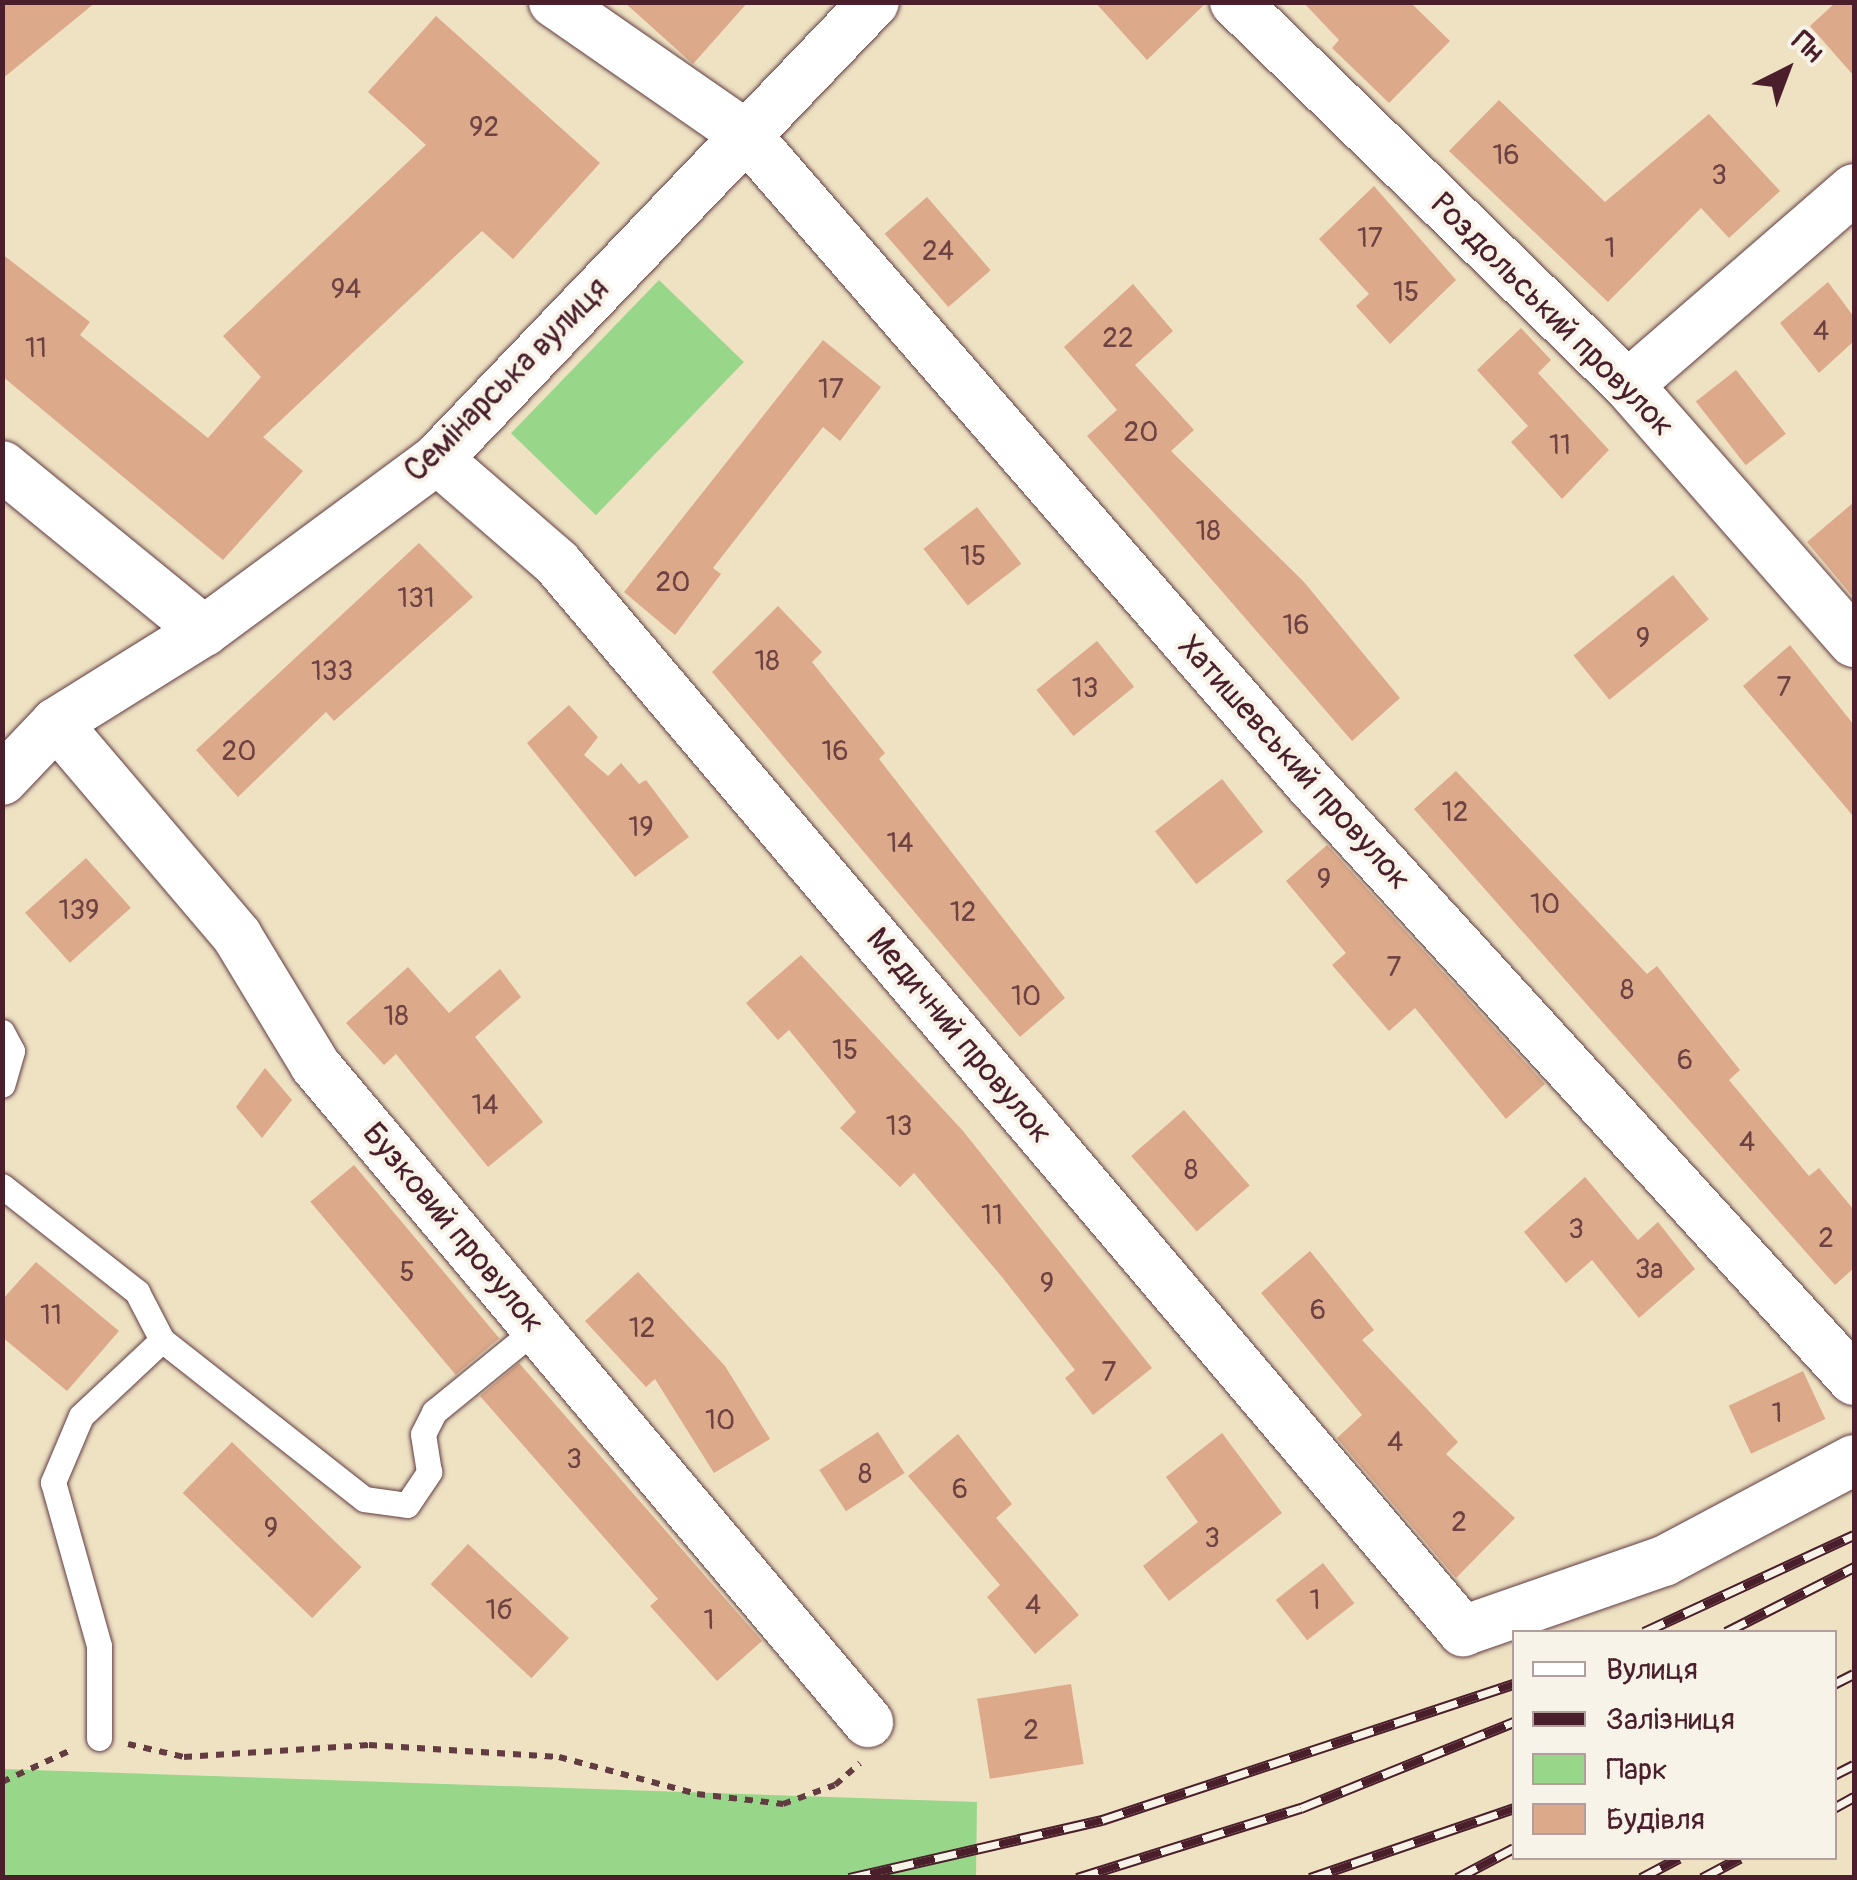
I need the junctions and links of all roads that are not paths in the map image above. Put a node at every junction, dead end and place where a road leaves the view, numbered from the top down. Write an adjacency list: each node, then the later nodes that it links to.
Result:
1 (554, 2): 4 (street, Хатишевський провулок)
2 (874, 2): 4 (street, Семінарська вулиця)
3 (1235, 2): 6 (street, Роздольський провулок)
4 (746, 135): 7 (street, Семінарська вулиця); 18 (street, Хатишевський провулок)
5 (1854, 189): 6 (street)
6 (1628, 385): 10 (street, Роздольський провулок)
7 (436, 460): 9 (street, Семінарська вулиця); 19 (street, Медичний провулок)
8 (2, 466): 9 (street)
9 (204, 631): 11 (street, Семінарська вулиця)
10 (1854, 642)
11 (56, 723): 12 (street, Семінарська вулиця); 16 (street, Бузковий провулок)
12 (2, 780)
13 (2, 1032): 14 (lane)
14 (2, 1085)
15 (2, 1186): 17 (lane)
16 (537, 1328): 17 (lane); 20 (street, Бузковий провулок)
17 (162, 1340): 21 (lane)
18 (1854, 1380)
19 (1854, 1460)
20 (868, 1722)
21 (100, 1738)

